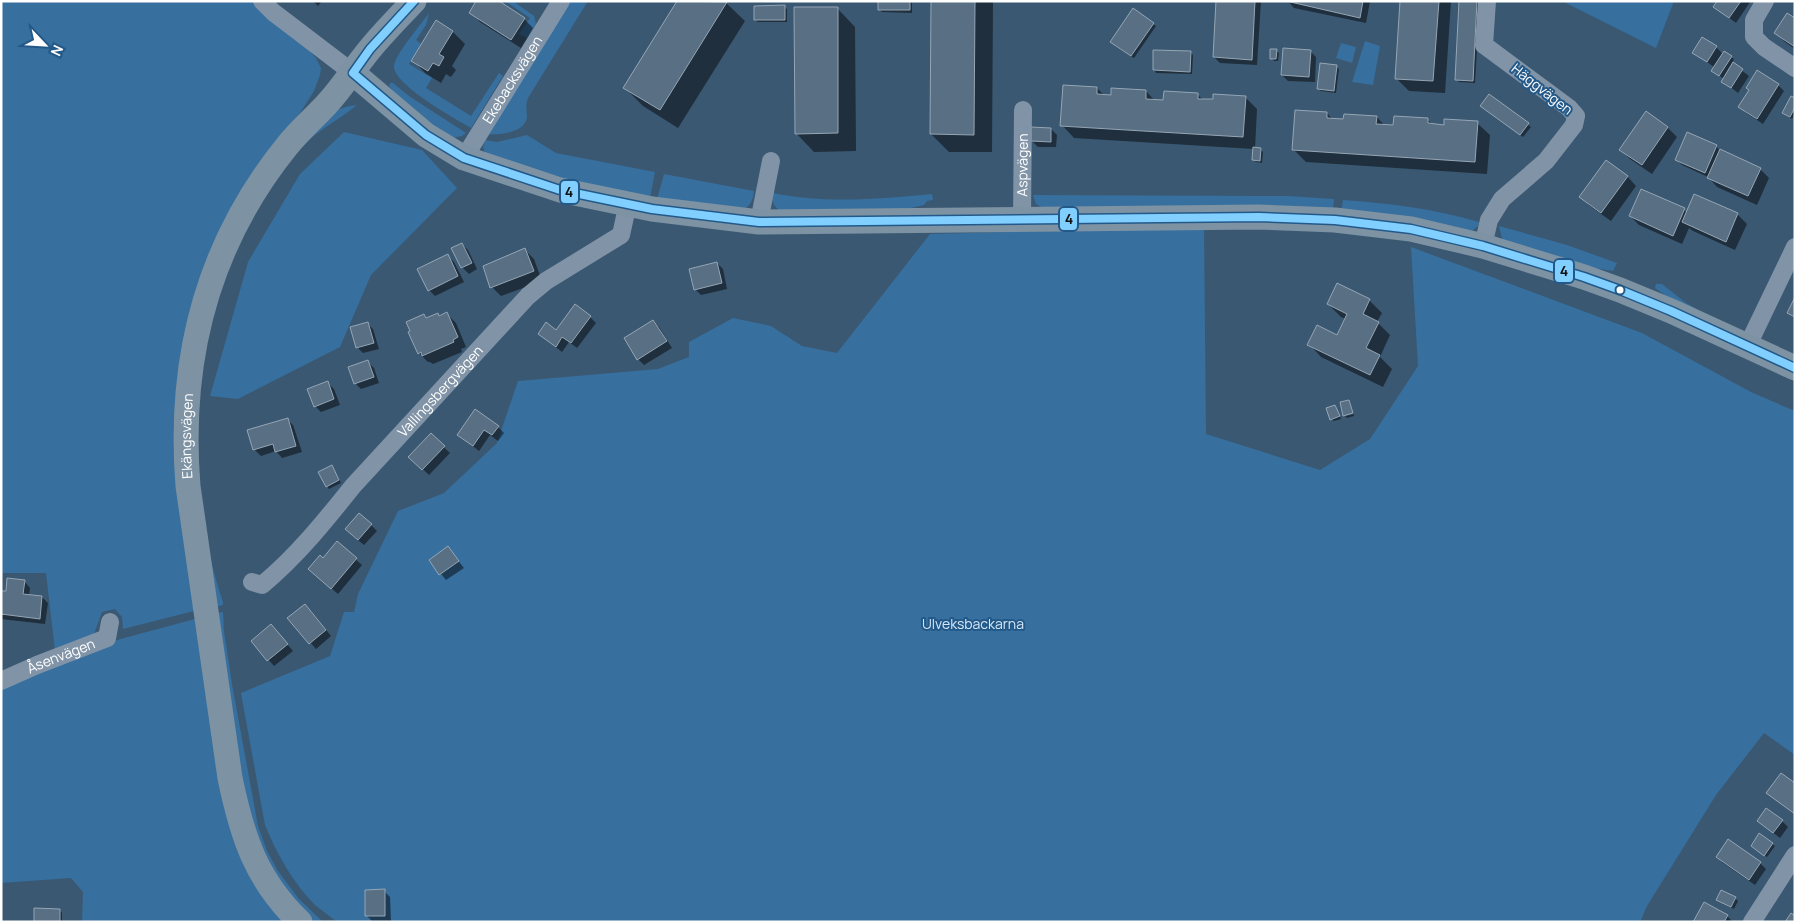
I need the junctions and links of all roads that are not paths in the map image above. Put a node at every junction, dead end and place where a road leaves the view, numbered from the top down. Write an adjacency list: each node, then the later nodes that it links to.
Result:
1 (262, 1): 7 (street)
2 (414, 1): 7 (street, Ekängsvägen)
3 (561, 1): 9 (street, Ekebacksvägen)
4 (1487, 1): 14 (street, Häggvägen)
5 (1765, 1): 6 (street)
6 (1795, 68)
7 (353, 73): 9 (street); 22 (street, Ekängsvägen)
8 (1023, 110): 12 (street, Aspvägen)
9 (464, 158): 11 (street)
10 (771, 161): 13 (street)
11 (628, 203): 13 (street); 18 (street, Vallingsbergvägen)
12 (1022, 220): 13 (street); 14 (street)
13 (759, 222)
14 (1484, 246): 16 (street)
15 (1795, 247): 16 (street)
16 (1747, 347): 17 (street)
17 (1795, 368)
18 (252, 582)
19 (110, 622): 20 (street, Åsenvägen)
20 (1, 681)
21 (1795, 855): 23 (street)
22 (300, 922)
23 (1752, 922)

